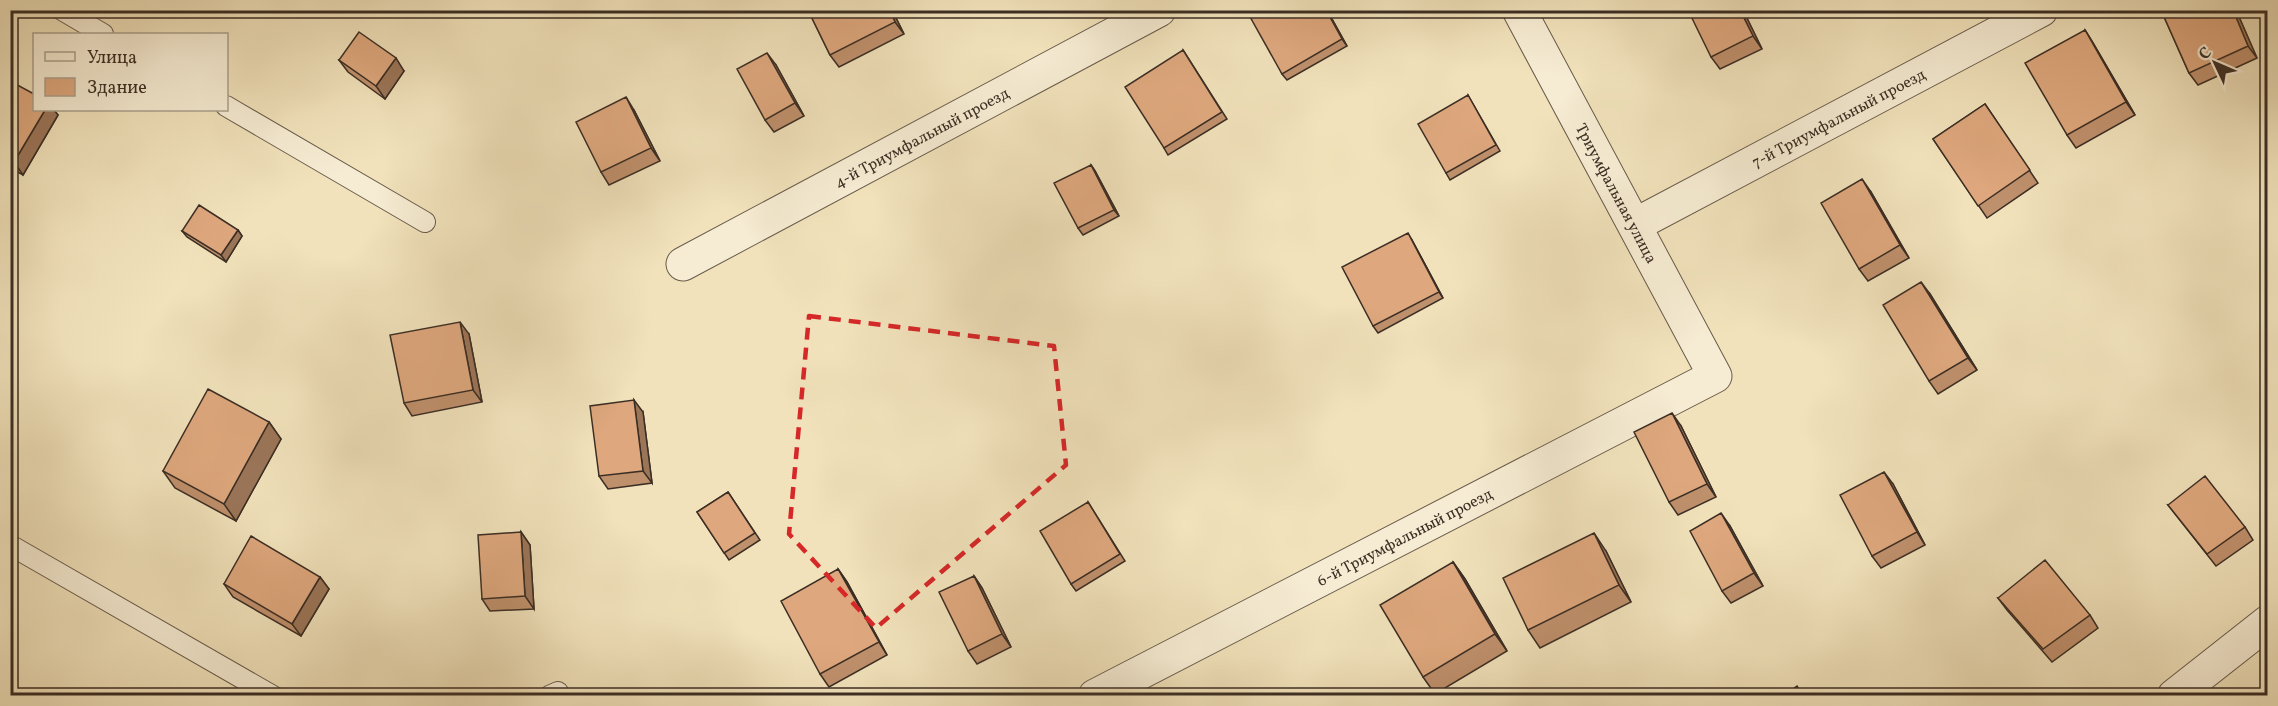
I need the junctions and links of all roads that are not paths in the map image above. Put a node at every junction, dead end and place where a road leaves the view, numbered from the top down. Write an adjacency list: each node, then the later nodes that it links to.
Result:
1 (62, 10): 5 (lane)
2 (1159, 10): 9 (street, 4-й Триумфальный проезд)
3 (1519, 10): 8 (street, Триумфальная улица)
4 (2041, 10): 8 (street, 7-й Триумфальный проезд)
5 (101, 33)
6 (228, 107): 7 (lane)
7 (425, 222)
8 (1635, 225): 10 (street, Триумфальная улица)
9 (683, 264)
10 (1714, 376): 14 (street, 6-й Триумфальный проезд)
11 (10, 545): 13 (lane)
12 (2268, 622): 15 (street)
13 (273, 696)
14 (1095, 696)
15 (2174, 696)

